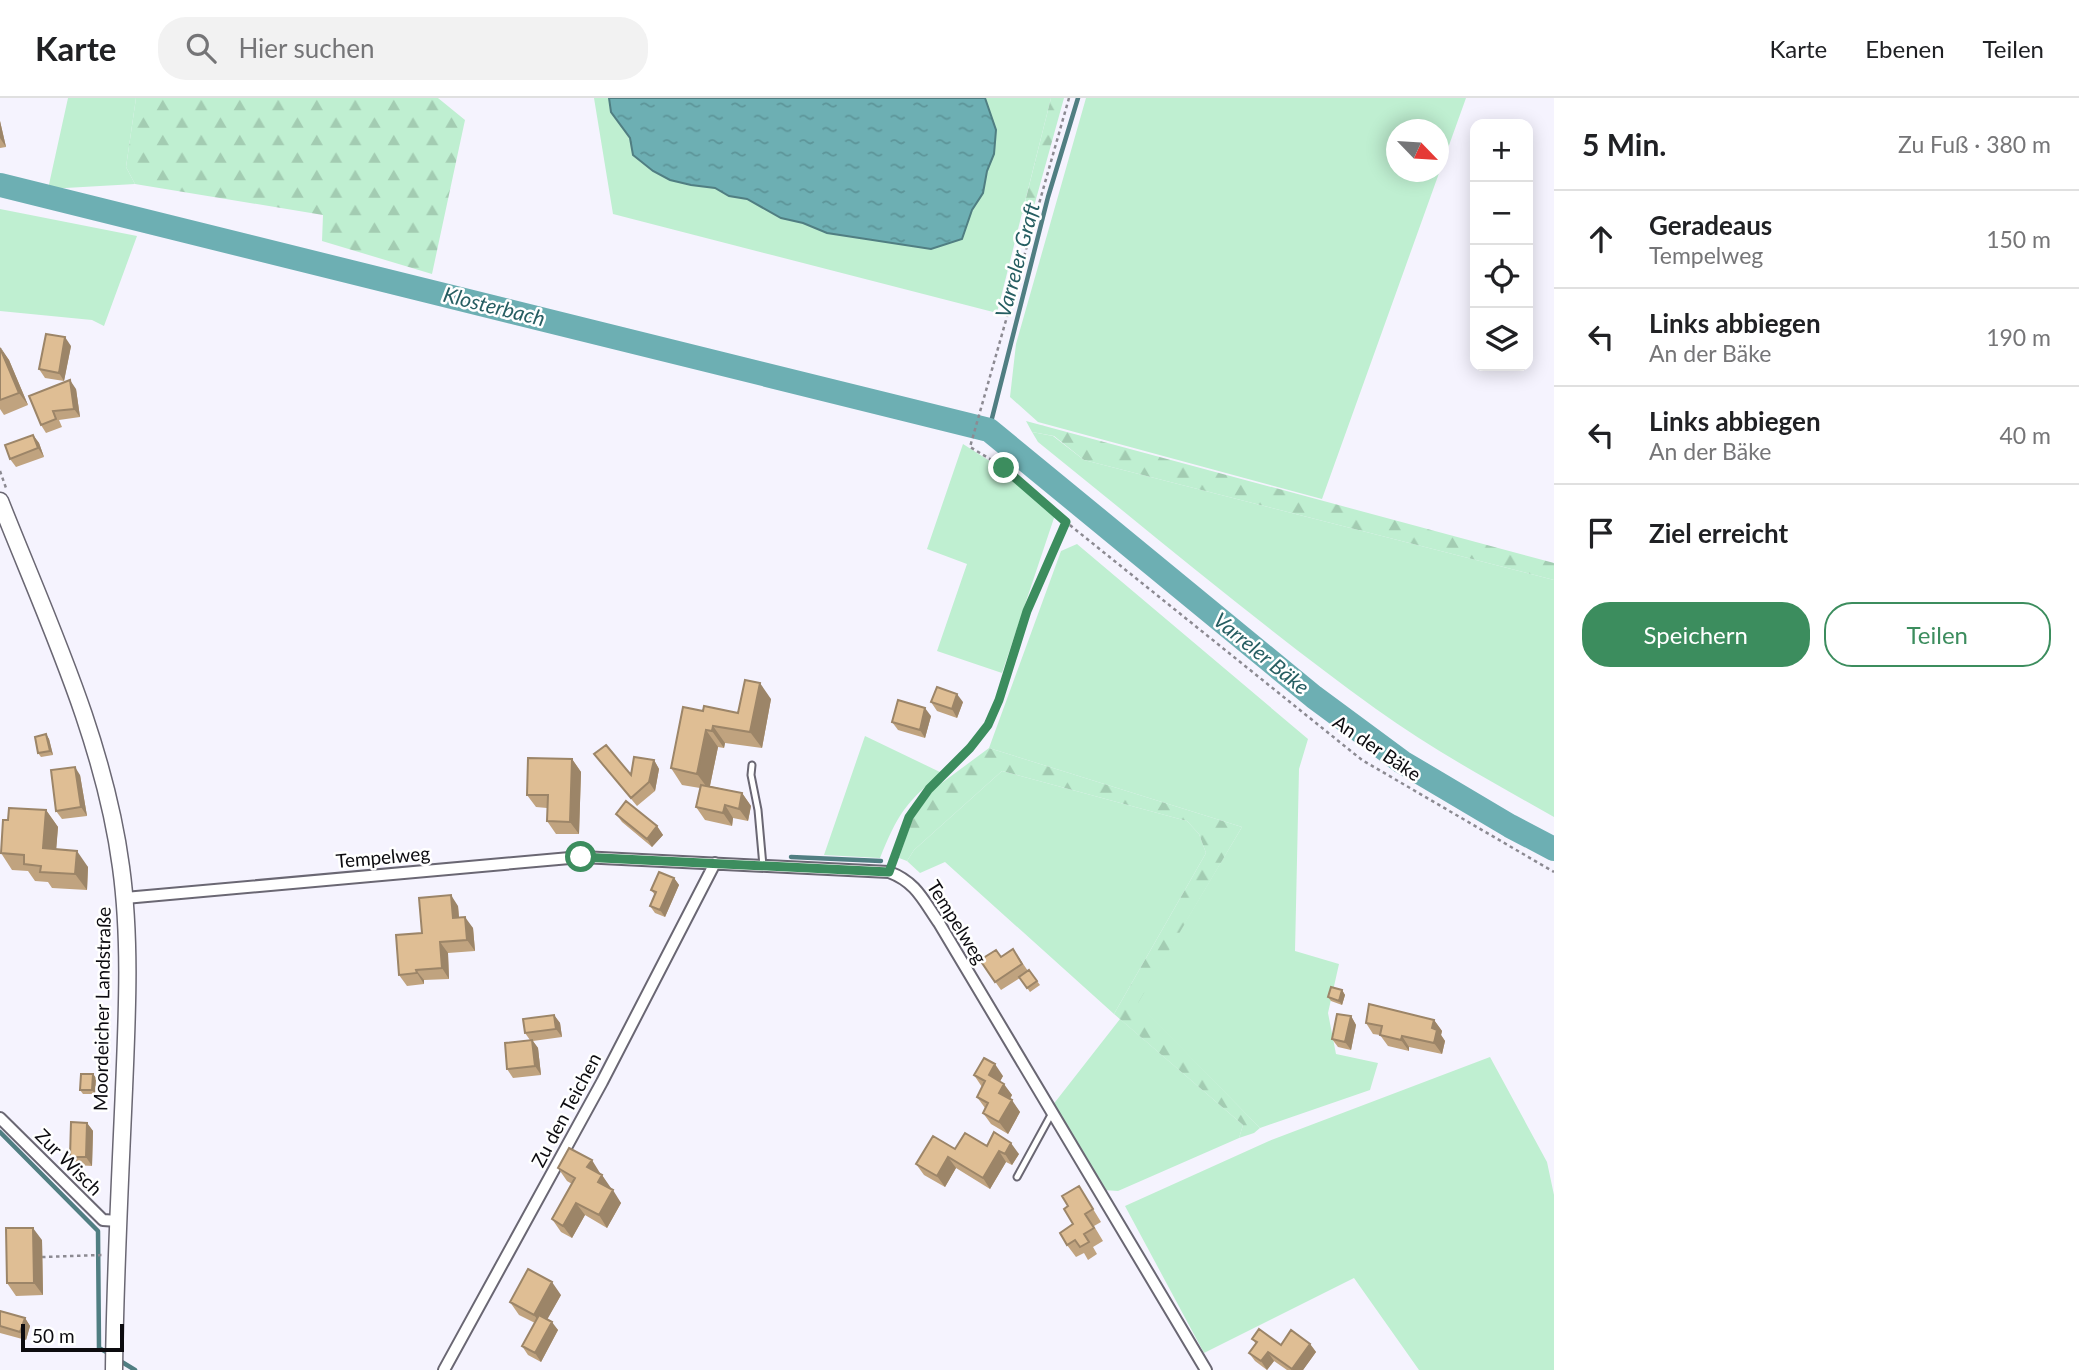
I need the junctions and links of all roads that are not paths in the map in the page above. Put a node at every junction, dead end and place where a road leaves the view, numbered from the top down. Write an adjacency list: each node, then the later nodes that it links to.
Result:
1 (0, 500): 5 (main road, Moordeicher Landstraße)
2 (752, 765): 4 (lane)
3 (715, 863): 4 (street, Tempelweg); 5 (street, Tempelweg); 11 (street, Zu den Teichen)
4 (763, 866): 6 (street, Tempelweg)
5 (125, 898): 9 (main road, Moordeicher Landstraße)
6 (1052, 1113): 8 (lane); 12 (street, Tempelweg)
7 (0, 1118): 9 (street, Zur Wisch)
8 (1017, 1177)
9 (118, 1221): 10 (main road, Moordeicher Landstraße)
10 (114, 1369)
11 (444, 1370)
12 (1206, 1370)

